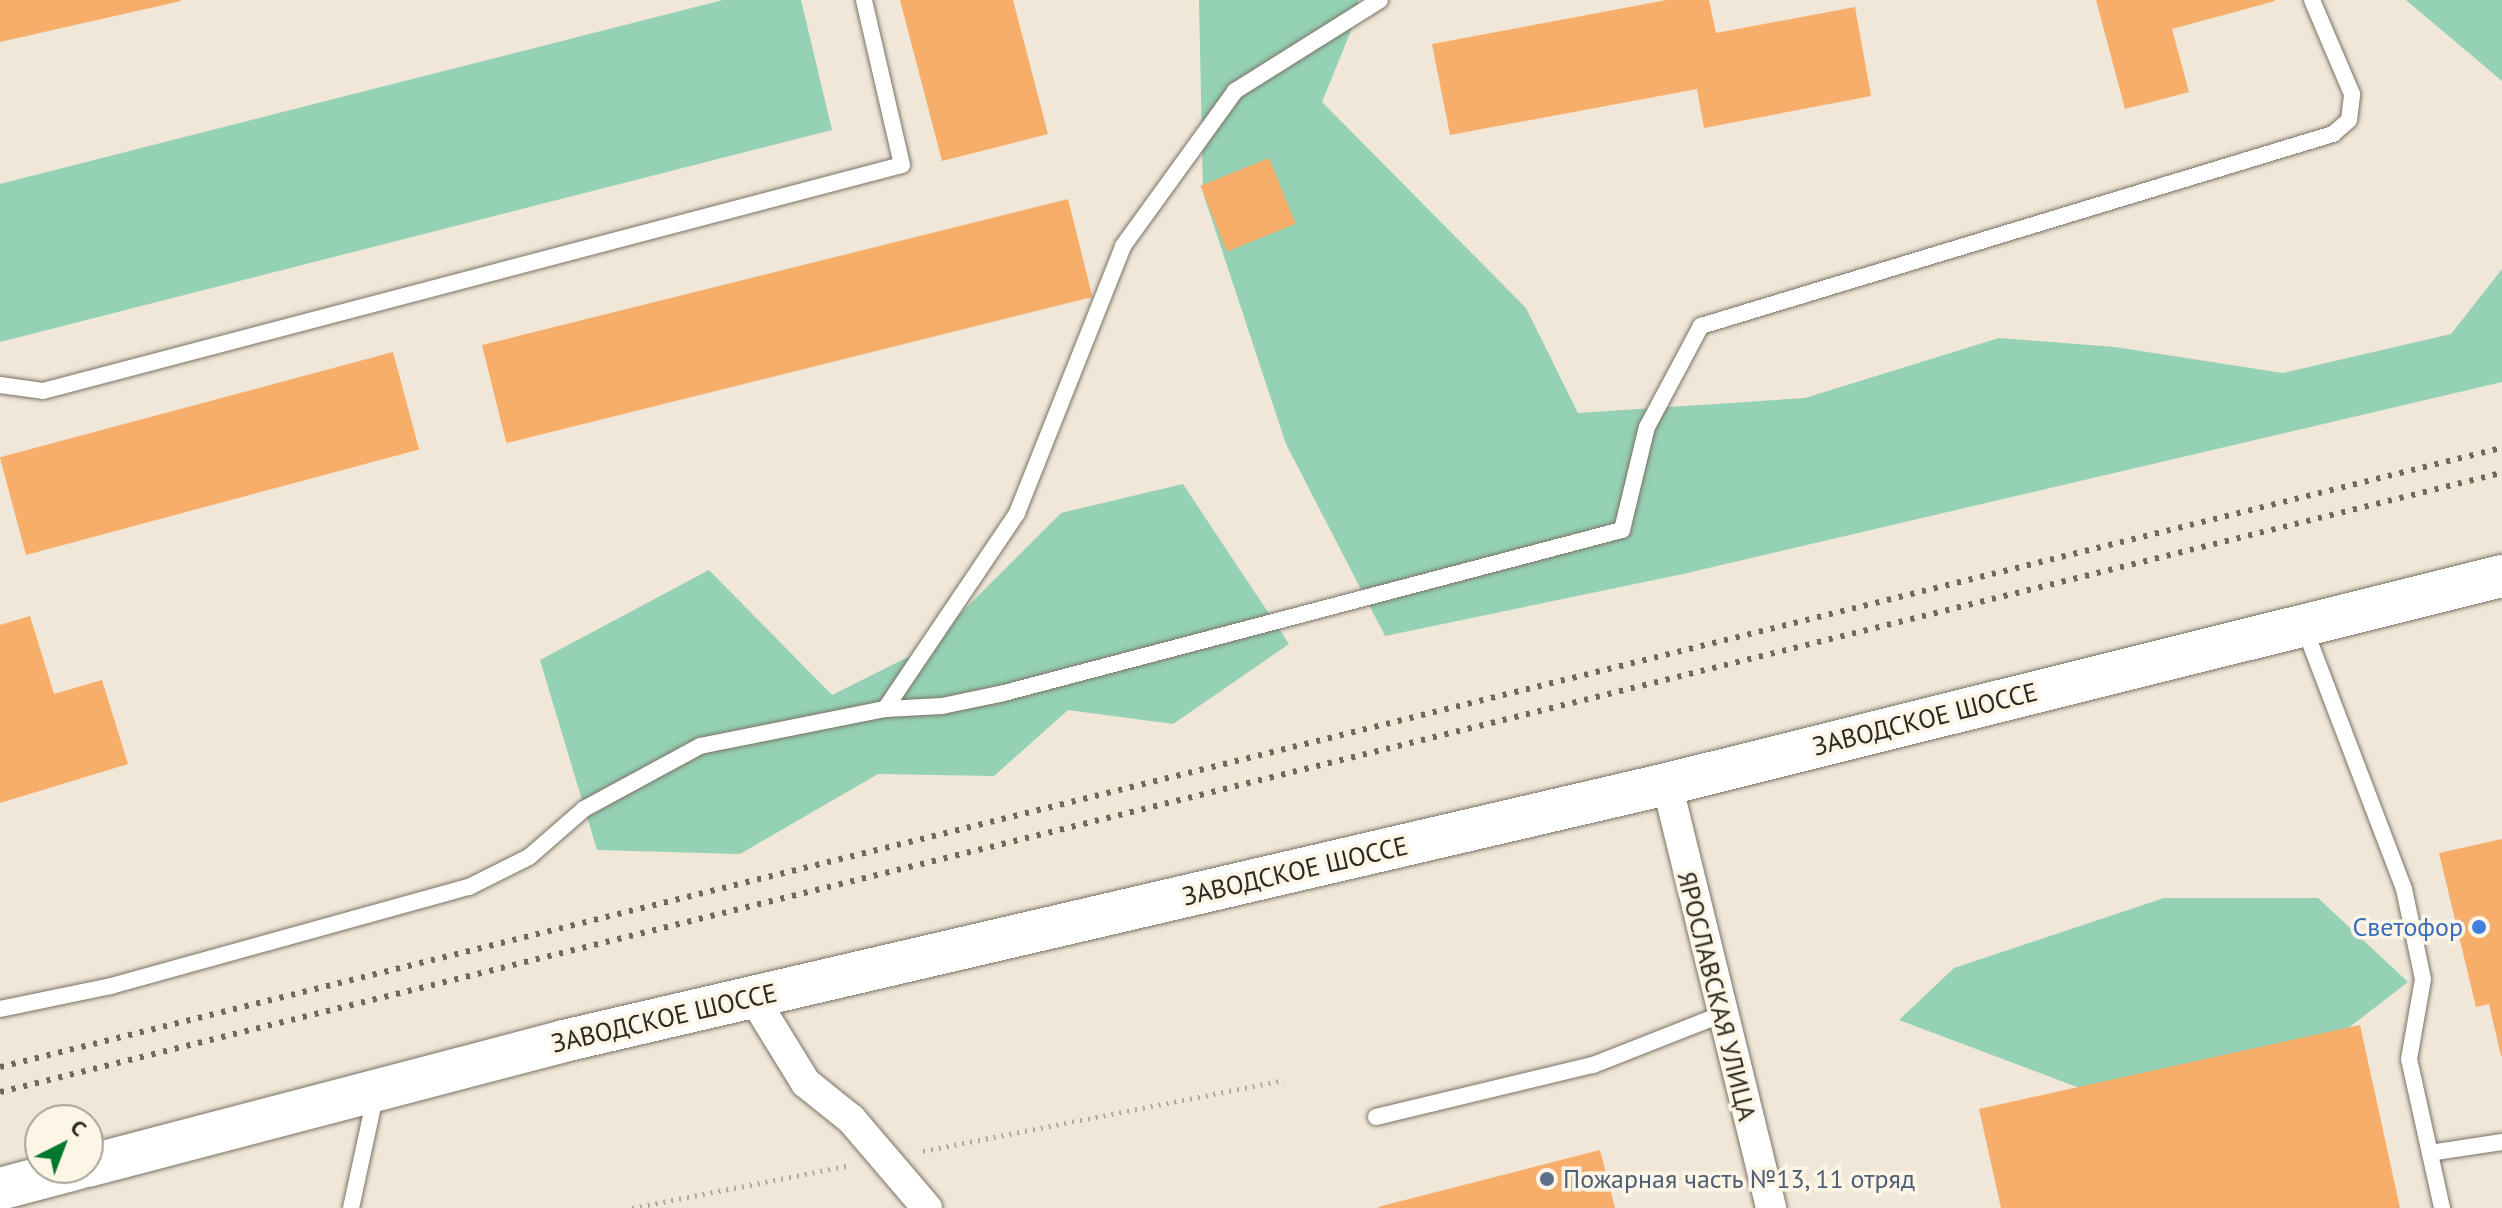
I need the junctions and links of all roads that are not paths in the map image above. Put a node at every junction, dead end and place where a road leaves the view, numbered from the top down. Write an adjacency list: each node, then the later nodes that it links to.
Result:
1 (864, 0): 4 (lane)
2 (1380, 0): 7 (lane)
3 (2312, 0): 7 (lane)
4 (0, 385)
5 (2502, 576): 6 (main road, ЗАВОДСКОЕ ШОССЕ)
6 (2304, 625): 8 (main road, ЗАВОДСКОЕ ШОССЕ); 15 (lane)
7 (885, 709): 10 (lane)
8 (1667, 784): 9 (main road, ЗАВОДСКОЕ ШОССЕ); 11 (street, ЯРОСЛАВСКАЯ УЛИЦА)
9 (753, 997): 12 (main road, ЗАВОДСКОЕ ШОССЕ); 20 (street)
10 (0, 1009)
11 (1720, 1015): 13 (lane); 21 (street, ЯРОСЛАВСКАЯ УЛИЦА)
12 (376, 1090): 16 (main road, ЗАВОДСКОЕ ШОССЕ); 19 (lane)
13 (1376, 1117)
14 (2502, 1142): 15 (lane)
15 (2430, 1153): 22 (lane)
16 (104, 1162)
17 (24, 1183): 18 (main road)
18 (0, 1189)
19 (351, 1208)
20 (927, 1208)
21 (1771, 1208)
22 (2442, 1208)

